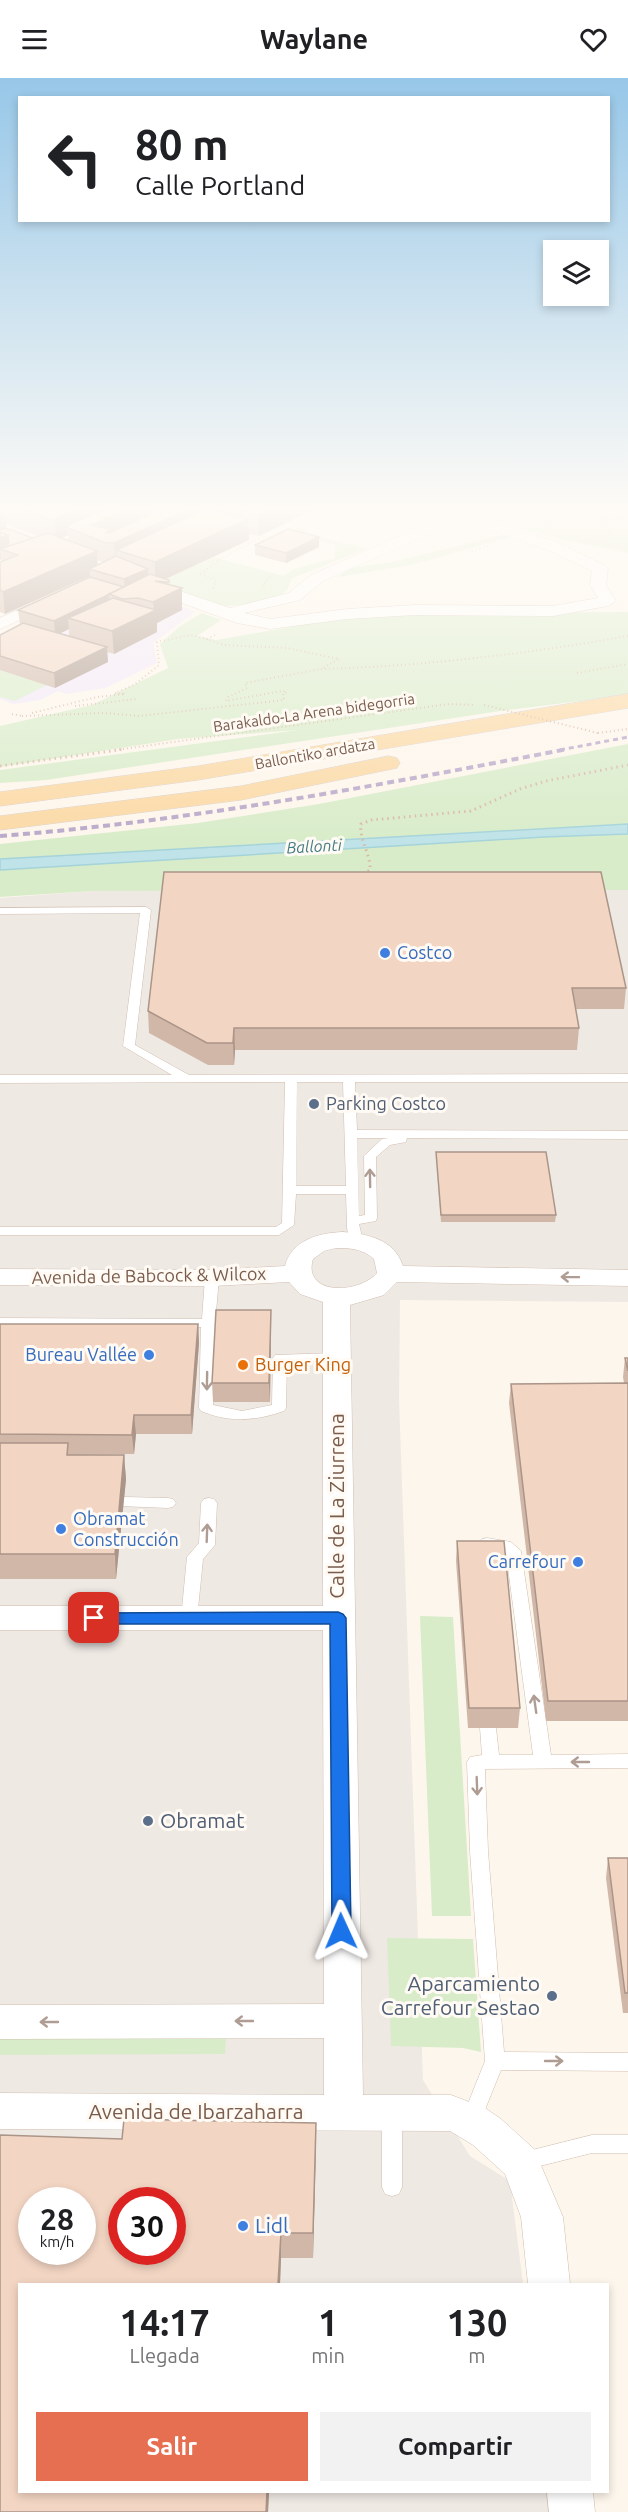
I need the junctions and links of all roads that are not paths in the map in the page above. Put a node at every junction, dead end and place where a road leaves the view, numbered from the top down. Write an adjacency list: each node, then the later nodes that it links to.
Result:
1 (246, 620): 2 (street)
2 (304, 620)
3 (628, 701): 5 (main road, Ballontiko ardatza)
4 (628, 715): 5 (main road, Ballontiko ardatza)
5 (480, 724): 6 (main road); 7 (main road, Ballontiko ardatza); 8 (main road, Ballontiko ardatza); 9 (main road)
6 (0, 786)
7 (0, 799)
8 (0, 811)
9 (0, 823)
10 (0, 911): 13 (lane)
11 (628, 1078): 15 (lane)
12 (0, 1079): 13 (lane)
13 (187, 1079): 14 (lane)
14 (291, 1079): 15 (lane); 21 (lane)
15 (350, 1079): 16 (lane)
16 (352, 1134): 17 (lane); 22 (lane)
17 (428, 1135): 18 (lane); 24 (lane, one-way to 17)
18 (612, 1135): 19 (lane); 20 (lane)
19 (628, 1135)
20 (628, 1147)
21 (290, 1190): 22 (lane); 23 (lane)
22 (352, 1190): 24 (lane)
23 (0, 1231)
24 (355, 1231): 25 (street); 26 (street)
25 (297, 1273): 28 (street, Avenida de Babcock & Wilcox); 30 (street)
26 (390, 1274): 29 (street, one-way to 26); 30 (street)
27 (0, 1277): 28 (street, Avenida de Babcock & Wilcox)
28 (212, 1278): 32 (lane)
29 (628, 1278)
30 (336, 1296): 33 (street, Calle de La Ziurrena)
31 (0, 1322): 32 (lane)
32 (208, 1323): 33 (lane, one-way to 33)
33 (336, 1357): 39 (street, Calle de La Ziurrena)
34 (124, 1502): 35 (lane)
35 (168, 1503)
36 (209, 1503): 40 (lane, one-way to 36)
37 (473, 1554): 44 (lane, one-way to 37)
38 (0, 1618): 40 (street)
39 (338, 1618): 40 (street); 45 (street, Calle de La Ziurrena)
40 (189, 1619)
41 (488, 1728): 43 (lane)
42 (628, 1761): 44 (lane, one-way to 44)
43 (491, 1762): 44 (lane); 49 (lane, one-way to 49)
44 (543, 1762)
45 (343, 1982): 46 (street); 47 (street, Calle de La Ziurrena)
46 (289, 2021): 47 (street); 48 (street, one-way to 48)
47 (344, 2021): 52 (street, Calle de La Ziurrena)
48 (0, 2022)
49 (495, 2061): 50 (lane, one-way to 50); 54 (lane)
50 (628, 2062)
51 (0, 2111): 52 (street, Avenida de Ibarzaharra)
52 (344, 2113): 53 (street, Avenida de Ibarzaharra)
53 (392, 2113): 54 (street, Avenida de Ibarzaharra); 57 (lane)
54 (471, 2121): 56 (street)
55 (628, 2144): 56 (lane)
56 (520, 2162): 58 (street)
57 (392, 2187)
58 (549, 2283)
59 (570, 2493): 60 (street)
60 (572, 2512)

